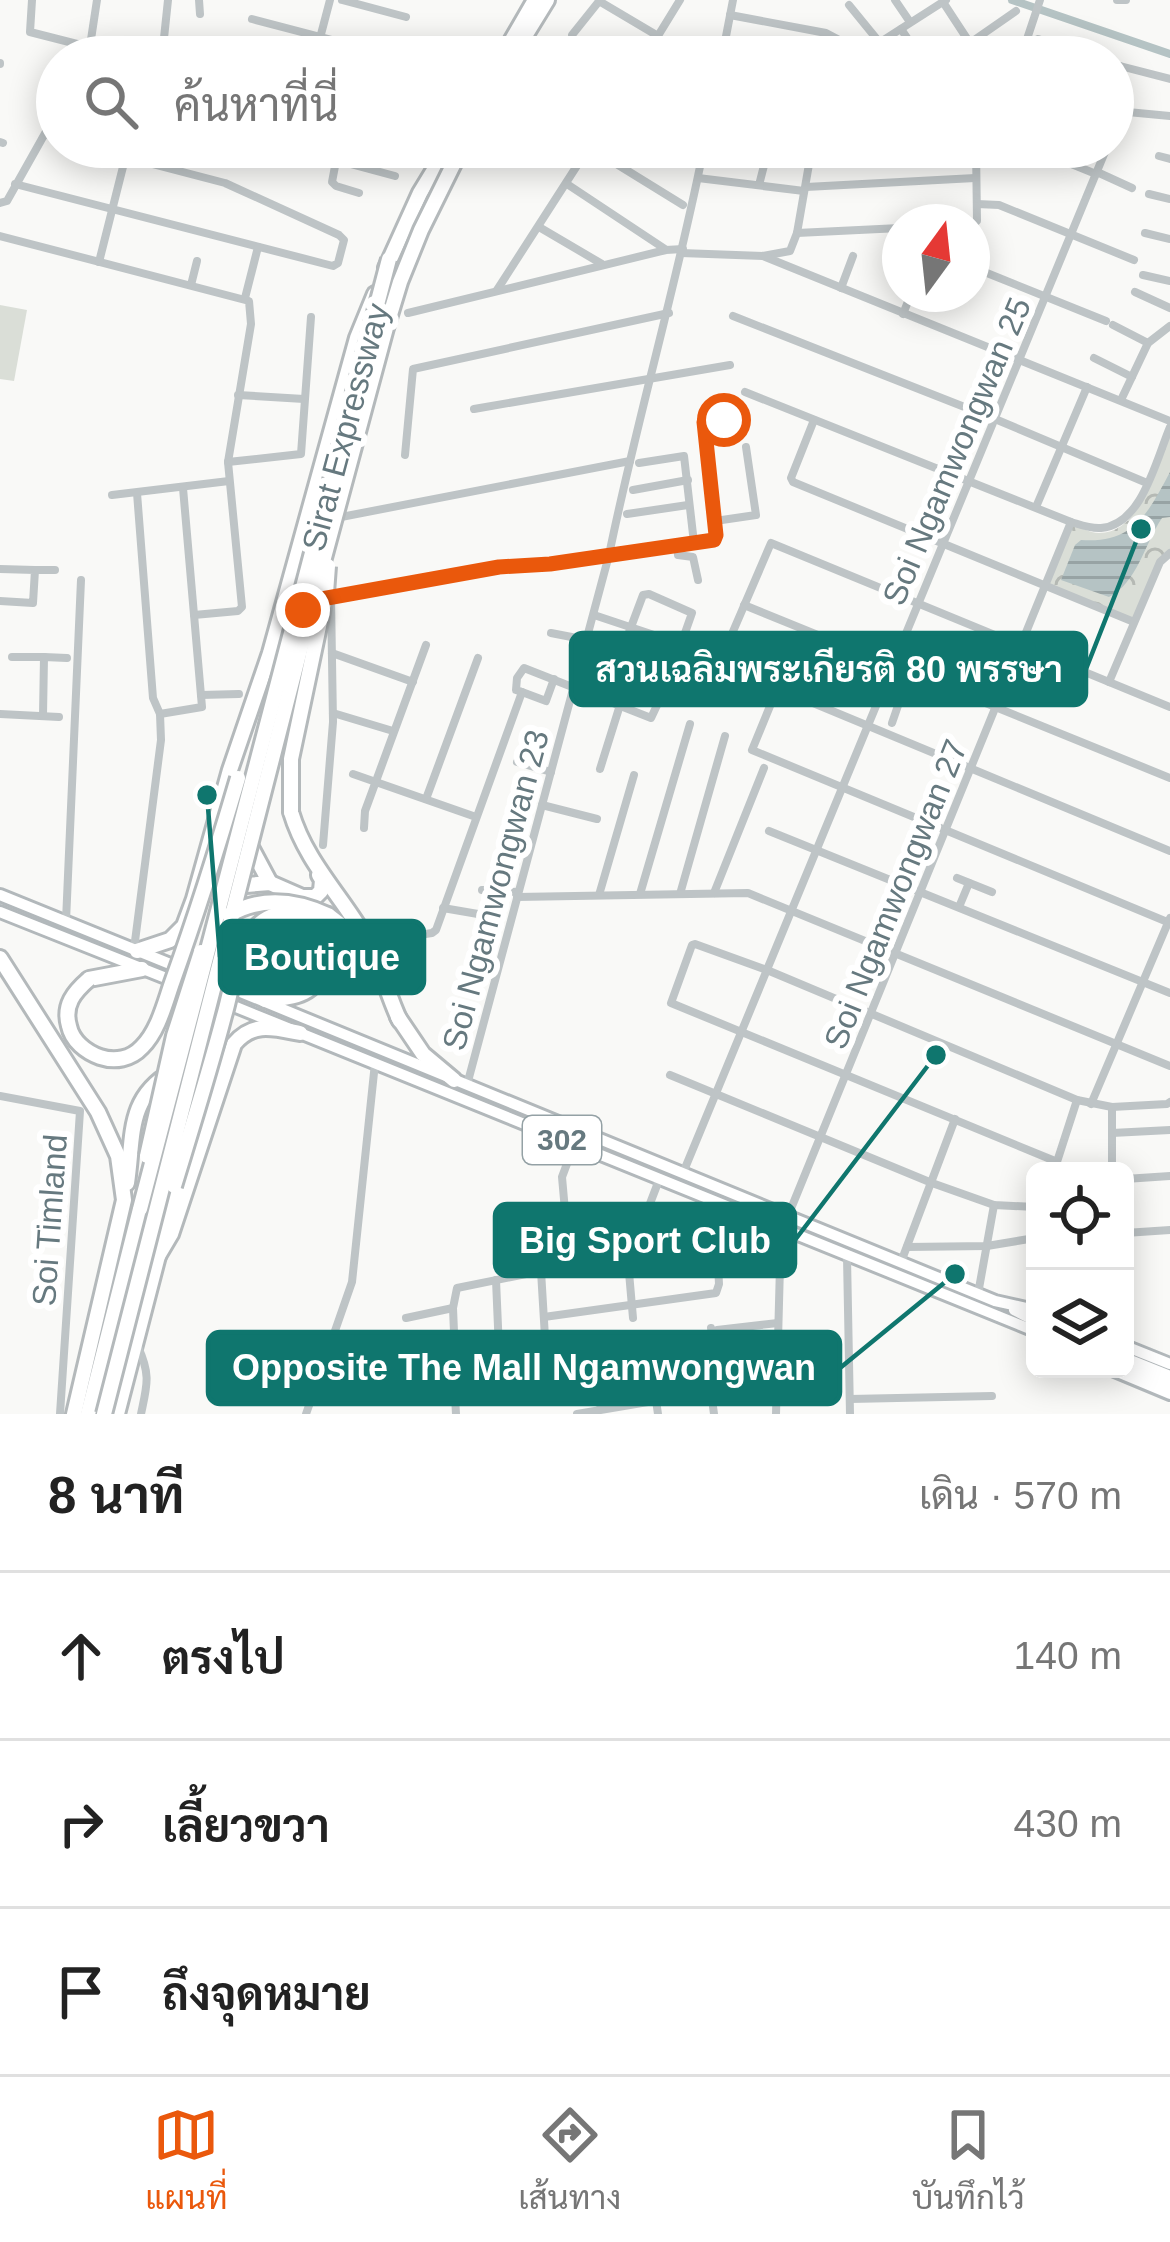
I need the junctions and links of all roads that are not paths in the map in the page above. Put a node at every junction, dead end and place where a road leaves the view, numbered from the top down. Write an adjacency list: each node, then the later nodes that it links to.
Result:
1 (32, 0): 22 (street)
2 (97, 0): 23 (street)
3 (167, 0): 24 (street)
4 (199, 0): 16 (street)
5 (330, 0): 25 (street)
6 (342, 0): 18 (street)
7 (535, 0): 26 (highway)
8 (548, 0): 27 (highway)
9 (680, 0): 29 (street)
10 (733, 0): 17 (street)
11 (895, 0): 20 (street)
12 (599, 1): 28 (street); 29 (street)
13 (945, 1): 20 (street); 35 (street)
14 (849, 4): 32 (street)
15 (1016, 10): 36 (street)
16 (200, 14)
17 (730, 15): 30 (street); 31 (street)
18 (406, 17)
19 (252, 19): 25 (street)
20 (910, 22): 21 (street)
21 (901, 29): 33 (street); 34 (street)
22 (39, 36)
23 (92, 36)
24 (164, 36)
25 (321, 36)
26 (514, 36)
27 (528, 36)
28 (572, 36)
29 (658, 36)
30 (726, 36)
31 (832, 36)
32 (874, 36)
33 (890, 36)
34 (906, 36)
35 (966, 36)
36 (980, 36)
37 (1134, 70): 38 (street)
38 (1170, 79)
39 (1170, 116): 40 (street)
40 (1134, 119)
41 (36, 149): 61 (street)
42 (122, 168): 73 (street)
43 (165, 168): 81 (street)
44 (334, 168): 66 (street)
45 (364, 168): 58 (street)
46 (436, 168): 86 (highway, Sirat Expressway)
47 (455, 168): 139 (street)
48 (455, 168): 142 (highway, Sirat Expressway, bridge)
49 (577, 168): 62 (street)
50 (623, 168): 71 (street)
51 (698, 168): 59 (street, Soi Ngamwongwan 23)
52 (763, 168): 63 (street)
53 (808, 168): 65 (street)
54 (975, 168): 60 (street)
55 (1083, 168): 57 (street)
56 (1098, 168): 57 (street, Soi Ngamwongwan 25)
57 (1096, 173): 64 (street); 78 (street, Soi Ngamwongwan 25)
58 (395, 176)
59 (698, 178): 63 (street); 83 (street, Soi Ngamwongwan 23)
60 (975, 178): 65 (street); 70 (street)
61 (15, 184): 69 (street); 73 (street)
62 (567, 184): 74 (street); 82 (street)
63 (759, 185): 65 (street)
64 (1132, 188)
65 (805, 189): 76 (street)
66 (359, 194)
67 (1149, 194): 68 (street)
68 (1170, 200)
69 (0, 203)
70 (976, 204)
71 (682, 205)
72 (990, 205): 78 (street)
73 (112, 208): 81 (street); 89 (street)
74 (539, 226): 90 (street); 96 (street)
75 (882, 229): 76 (street)
76 (796, 233): 84 (street)
77 (1145, 233): 80 (street)
78 (1071, 234): 87 (street); 98 (street, Soi Ngamwongwan 25)
79 (0, 236): 89 (street)
80 (1170, 239)
81 (258, 248): 99 (street)
82 (666, 250): 83 (street); 90 (street)
83 (682, 251): 84 (street); 102 (street, Soi Ngamwongwan 23)
84 (763, 256): 95 (street)
85 (853, 256): 95 (street)
86 (389, 259): 190 (highway, bridge); 288 (highway, Sirat Expressway, bridge)
87 (1134, 260)
88 (197, 261): 94 (street)
89 (99, 262): 94 (street)
90 (604, 265): 96 (street)
91 (990, 274): 98 (street)
92 (1143, 274): 93 (street)
93 (1170, 281)
94 (190, 285): 99 (street)
95 (842, 288): 103 (street)
96 (497, 290): 101 (street)
97 (1135, 292): 100 (street)
98 (1047, 296): 107 (street); 109 (street, Soi Ngamwongwan 25)
99 (244, 298): 115 (street)
100 (1170, 308)
101 (408, 313)
102 (669, 313): 111 (street, Soi Ngamwongwan 23); 125 (street)
103 (903, 314): 109 (street)
104 (733, 316): 120 (street)
105 (311, 317): 116 (street)
106 (1170, 326): 107 (street)
107 (1148, 344): 112 (street)
108 (1094, 358): 112 (street)
109 (1019, 360): 113 (street); 120 (street, Soi Ngamwongwan 25)
110 (730, 365): 111 (street)
111 (652, 377): 118 (street); 127 (street, Soi Ngamwongwan 23)
112 (1132, 377): 117 (street)
113 (1087, 387): 117 (street); 124 (street)
114 (746, 392): 119 (street)
115 (238, 394): 116 (street); 126 (street)
116 (304, 399): 126 (street)
117 (1121, 400): 122 (street)
118 (474, 409)
119 (814, 419): 129 (street); 143 (street)
120 (995, 419): 124 (street); 129 (street, Soi Ngamwongwan 25)
121 (724, 420): 140 (street)
122 (1170, 424): 131 (street)
123 (746, 447): 140 (street)
124 (1061, 447): 131 (street); 137 (street)
125 (405, 455)
126 (228, 462): 130 (street)
127 (635, 462): 128 (street); 139 (street); 147 (street, Soi Ngamwongwan 23)
128 (688, 479): 133 (street); 136 (street)
129 (970, 480): 137 (street); 143 (street, Soi Ngamwongwan 25)
130 (230, 481): 132 (street); 159 (street)
131 (1147, 483): 141 (street)
132 (183, 488): 134 (street); 159 (street)
133 (633, 490)
134 (136, 493): 135 (street); 193 (street)
135 (112, 495)
136 (688, 505): 138 (street); 144 (street)
137 (1036, 508): 141 (street)
138 (627, 514)
139 (328, 519): 156 (street)
140 (715, 521): 144 (street)
141 (1071, 522): 153 (street, Soi Ngamwongwan 27)
142 (331, 537): 224 (highway, bridge); 345 (highway, Sirat Expressway, bridge)
143 (944, 542): 153 (street); 157 (street, Soi Ngamwongwan 25)
144 (694, 543): 145 (street)
145 (677, 545): 147 (street); 152 (street)
146 (1170, 553): 161 (street)
147 (609, 555): 154 (street); 160 (street, Soi Ngamwongwan 23)
148 (0, 569): 149 (street)
149 (35, 570): 150 (street); 155 (street)
150 (55, 570)
151 (81, 580): 244 (street)
152 (698, 580)
153 (1046, 586): 161 (street); 167 (street, Soi Ngamwongwan 27)
154 (331, 598): 156 (street); 168 (street)
155 (0, 601)
156 (305, 602): 196 (street)
157 (919, 603): 158 (street); 167 (street); 174 (street, Soi Ngamwongwan 25)
158 (744, 604): 174 (street); 181 (street)
159 (194, 615): 184 (street)
160 (593, 615): 162 (street); 164 (street, Soi Ngamwongwan 23)
161 (1134, 622): 177 (street)
162 (631, 627): 166 (street); 166 (street); 173 (street)
163 (551, 634): 164 (street)
164 (587, 640): 180 (street, Soi Ngamwongwan 23)
165 (426, 645): 176 (street)
166 (681, 646): 178 (street); 186 (street)
167 (1021, 646): 177 (street); 189 (street, Soi Ngamwongwan 27)
168 (332, 652): 176 (street); 191 (street)
169 (12, 657): 170 (street)
170 (44, 658): 171 (street); 194 (street)
171 (67, 658)
172 (478, 658): 213 (street)
173 (617, 665): 178 (street); 185 (street)
174 (893, 665): 179 (street, Soi Ngamwongwan 25); 189 (street)
175 (554, 680): 180 (street); 182 (street); 182 (street)
176 (412, 682): 200 (street)
177 (1109, 682): 188 (street)
178 (667, 685): 186 (street)
179 (885, 685): 198 (street); 199 (street, Soi Ngamwongwan 25)
180 (575, 688): 185 (street); 207 (street, Soi Ngamwongwan 23)
181 (778, 689): 199 (street); 212 (street)
182 (522, 692): 215 (street)
183 (238, 694): 184 (street)
184 (201, 695): 193 (street)
185 (604, 699): 187 (street)
186 (661, 699): 187 (street)
187 (620, 705): 205 (street)
188 (1170, 707)
189 (996, 708): 206 (street, Soi Ngamwongwan 27); 210 (street)
190 (250, 712): 196 (highway); 202 (highway)
191 (333, 713): 200 (street); 221 (street)
192 (0, 714): 194 (street)
193 (160, 714): 245 (street)
194 (43, 716): 195 (street)
195 (58, 717)
196 (272, 723): 202 (highway); 220 (street)
197 (690, 724): 237 (street)
198 (892, 724)
199 (868, 725): 206 (street); 212 (street, Soi Ngamwongwan 25)
200 (393, 731): 211 (street)
201 (725, 736): 234 (street)
202 (244, 739): 245 (highway); 249 (highway, bridge)
203 (517, 762): 207 (street)
204 (764, 768): 232 (street)
205 (600, 769)
206 (971, 769): 219 (street, Soi Ngamwongwan 27); 223 (street)
207 (551, 772): 214 (street, Soi Ngamwongwan 23)
208 (353, 773): 211 (street)
209 (634, 775): 236 (street)
210 (1170, 778)
211 (375, 782): 213 (street); 217 (street)
212 (843, 787): 219 (street); 222 (street, Soi Ngamwongwan 25)
213 (426, 799): 215 (street)
214 (542, 805): 216 (street); 233 (street, Soi Ngamwongwan 23)
215 (476, 818): 239 (street)
216 (597, 819)
217 (364, 828)
218 (769, 831): 222 (street)
219 (946, 831): 230 (street, Soi Ngamwongwan 27); 243 (street)
220 (244, 834): 226 (highway); 228 (street)
221 (323, 844)
222 (817, 849): 230 (street); 240 (street, Soi Ngamwongwan 25)
223 (1170, 851)
224 (310, 860): 226 (highway); 252 (highway)
225 (957, 878): 227 (street)
226 (270, 883): 228 (highway)
227 (969, 883): 231 (street); 238 (street)
228 (230, 886): 248 (street)
229 (482, 890): 233 (street)
230 (921, 892): 238 (street); 246 (street, Soi Ngamwongwan 27)
231 (992, 892)
232 (714, 893): 234 (street); 240 (street)
233 (518, 894): 236 (street); 265 (street, Soi Ngamwongwan 23)
234 (680, 894): 237 (street)
235 (0, 895): 244 (main road, 302)
236 (599, 895): 237 (street)
237 (640, 895)
238 (959, 907): 251 (street)
239 (443, 908): 242 (street); 252 (street)
240 (792, 909): 246 (street); 250 (street, Soi Ngamwongwan 25)
241 (0, 911): 249 (main road, 302)
242 (478, 914)
243 (1169, 921): 251 (street)
244 (66, 922): 245 (main road, 302)
245 (136, 950): 248 (main road, 302)
246 (897, 952): 256 (street, Soi Ngamwongwan 27); 260 (street)
247 (0, 958): 285 (highway)
248 (170, 964): 255 (main road, 302)
249 (142, 969): 254 (main road, 302)
250 (767, 970): 256 (street); 258 (street, Soi Ngamwongwan 25); 258 (street)
251 (1143, 982): 253 (street); 260 (street)
252 (384, 985): 257 (highway)
253 (1170, 993)
254 (208, 995): 259 (main road, 302); 285 (highway)
255 (265, 1000): 265 (main road, 302); 298 (highway, bridge)
256 (871, 1015): 264 (street, Soi Ngamwongwan 27); 268 (street)
257 (400, 1021): 265 (highway); 288 (highway, bridge)
258 (741, 1032): 264 (street); 266 (street, Soi Ngamwongwan 25)
259 (300, 1033): 261 (main road, 302); 298 (highway)
260 (1117, 1043): 262 (street); 270 (street)
261 (375, 1063): 276 (main road, 302); 316 (street)
262 (1170, 1066)
263 (670, 1075): 266 (street)
264 (846, 1077): 272 (street); 275 (street, Soi Ngamwongwan 27)
265 (461, 1083): 280 (main road, 302)
266 (716, 1094): 275 (street); 280 (street, Soi Ngamwongwan 25)
267 (0, 1096): 346 (street, Soi Timland)
268 (1077, 1100): 270 (street); 278 (street)
269 (1170, 1102): 271 (street)
270 (1091, 1104): 271 (street)
271 (1112, 1107): 274 (street)
272 (955, 1119): 277 (street); 284 (street)
273 (1170, 1130): 274 (street)
274 (1112, 1133): 279 (street)
275 (822, 1138): 284 (street); 290 (street, Soi Ngamwongwan 27)
276 (574, 1145): 283 (main road, 302); 302 (street)
277 (1046, 1162)
278 (1055, 1162)
279 (1112, 1162)
280 (683, 1173): 290 (main road, 302)
281 (1170, 1176): 282 (street)
282 (1134, 1178)
283 (659, 1180): 289 (main road, 302); 300 (street)
284 (932, 1183): 286 (street); 297 (street)
285 (124, 1200): 347 (highway)
286 (994, 1205): 287 (street); 296 (street)
287 (1026, 1207)
288 (140, 1209): 348 (highway, Sirat Expressway)
289 (739, 1212): 291 (main road, 302); 295 (street)
290 (788, 1216): 301 (main road, 302)
291 (781, 1229): 299 (main road, 302); 314 (street)
292 (1170, 1230): 293 (street)
293 (1134, 1232)
294 (1026, 1240): 296 (street)
295 (717, 1246): 300 (street); 307 (street)
296 (987, 1246): 297 (street); 305 (street)
297 (907, 1247): 301 (street)
298 (158, 1256): 318 (highway)
299 (847, 1257): 315 (main road, 302); 339 (street)
300 (628, 1261): 302 (street); 307 (street)
301 (901, 1262): 305 (main road, 302)
302 (571, 1267): 303 (street)
303 (541, 1271): 304 (street); 311 (street)
304 (496, 1280): 308 (street); 320 (street)
305 (978, 1294): 306 (main road, 302)
306 (995, 1300): 309 (main road, 302); 310 (main road, 302)
307 (631, 1306): 311 (street); 313 (street)
308 (453, 1308): 312 (street); 322 (street)
309 (1026, 1308)
310 (1026, 1316)
311 (544, 1317): 335 (street)
312 (406, 1318)
313 (633, 1318)
314 (778, 1323): 324 (street); 333 (street)
315 (1026, 1331)
316 (334, 1337): 328 (street); 342 (street)
317 (646, 1339): 343 (street)
318 (135, 1340): 345 (highway); 345 (street)
319 (589, 1340): 344 (street)
320 (500, 1350)
321 (1134, 1350): 327 (main road)
322 (455, 1355): 326 (street); 332 (street)
323 (734, 1358): 324 (street)
324 (716, 1360): 338 (street)
325 (1134, 1362): 330 (main road)
326 (396, 1364)
327 (1170, 1364)
328 (382, 1367)
329 (1134, 1372): 337 (main road)
330 (1170, 1376)
331 (1134, 1377): 337 (main road)
332 (456, 1380)
333 (778, 1380): 338 (street); 354 (street)
334 (274, 1384): 342 (street)
335 (548, 1387)
336 (833, 1389): 339 (street)
337 (1170, 1390)
338 (716, 1391): 343 (street); 353 (street)
339 (849, 1393): 341 (street); 355 (street)
340 (455, 1396): 350 (street)
341 (992, 1396)
342 (312, 1398): 349 (street)
343 (656, 1400): 344 (street); 352 (street)
344 (601, 1412): 351 (street)
345 (122, 1413)
346 (60, 1414)
347 (74, 1414)
348 (88, 1414)
349 (306, 1414)
350 (456, 1414)
351 (577, 1414)
352 (658, 1414)
353 (714, 1414)
354 (776, 1414)
355 (850, 1414)

